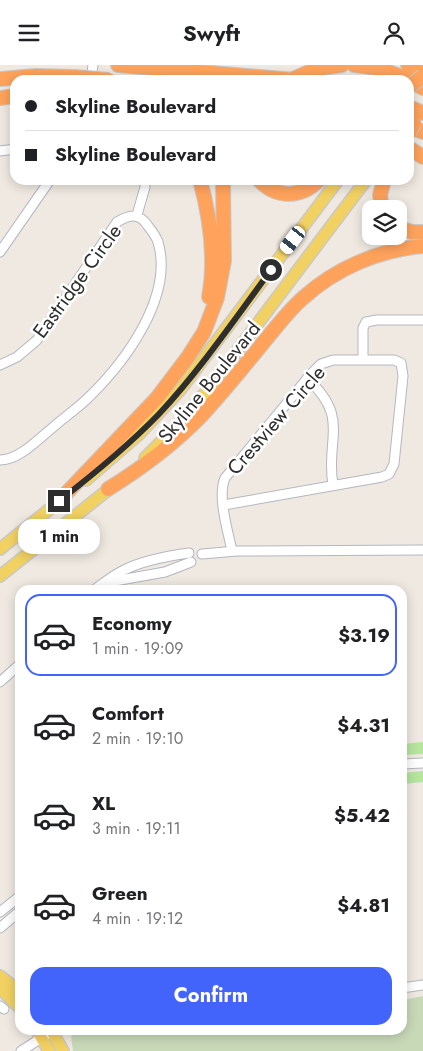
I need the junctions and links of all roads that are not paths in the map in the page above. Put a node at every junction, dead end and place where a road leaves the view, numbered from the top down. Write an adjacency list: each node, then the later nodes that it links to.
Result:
1 (119, 65): 5 (highway)
2 (354, 65): 7 (highway)
3 (408, 65): 8 (highway)
4 (335, 66): 6 (highway, bridge)
5 (236, 75)
6 (302, 75)
7 (396, 75)
8 (423, 75)
9 (46, 185): 23 (street)
10 (201, 185): 26 (highway)
11 (223, 185): 26 (highway)
12 (266, 185): 13 (highway)
13 (312, 185)
14 (334, 185): 32 (main road, Skyline Boulevard)
15 (362, 185): 31 (main road, Skyline Boulevard)
16 (383, 185): 18 (highway)
17 (145, 187): 19 (street)
18 (381, 200)
19 (137, 215): 27 (street, Eastridge Circle); 29 (street, Eastridge Circle)
20 (407, 230): 21 (highway)
21 (423, 232)
22 (423, 246): 31 (highway)
23 (0, 250)
24 (423, 320): 25 (street)
25 (363, 360): 28 (street, Crestview Circle); 30 (street, Crestview Circle)
26 (184, 363): 32 (highway)
27 (0, 365)
28 (308, 378): 30 (street); 33 (street, Crestview Circle)
29 (0, 460)
30 (333, 485): 33 (street, Crestview Circle)
31 (108, 489): 38 (main road, Skyline Boulevard)
32 (59, 501): 34 (main road, Skyline Boulevard)
33 (224, 505): 36 (street, Crestview Circle)
34 (0, 549)
35 (423, 550): 36 (street)
36 (232, 551): 37 (street)
37 (202, 554)
38 (0, 576)
39 (101, 585): 40 (street)
40 (106, 585)
41 (15, 668): 42 (street)
42 (0, 682)
43 (407, 763): 44 (street)
44 (423, 763)
45 (15, 900): 46 (street)
46 (0, 912)
47 (15, 915): 48 (street)
48 (0, 928)
49 (0, 976): 53 (main road)
50 (423, 985): 51 (street)
51 (407, 987)
52 (0, 988): 54 (main road)
53 (15, 988)
54 (15, 1003)
55 (38, 1035): 58 (street)
56 (40, 1035): 59 (main road)
57 (55, 1035): 60 (main road)
58 (20, 1051)
59 (49, 1051)
60 (63, 1051)

